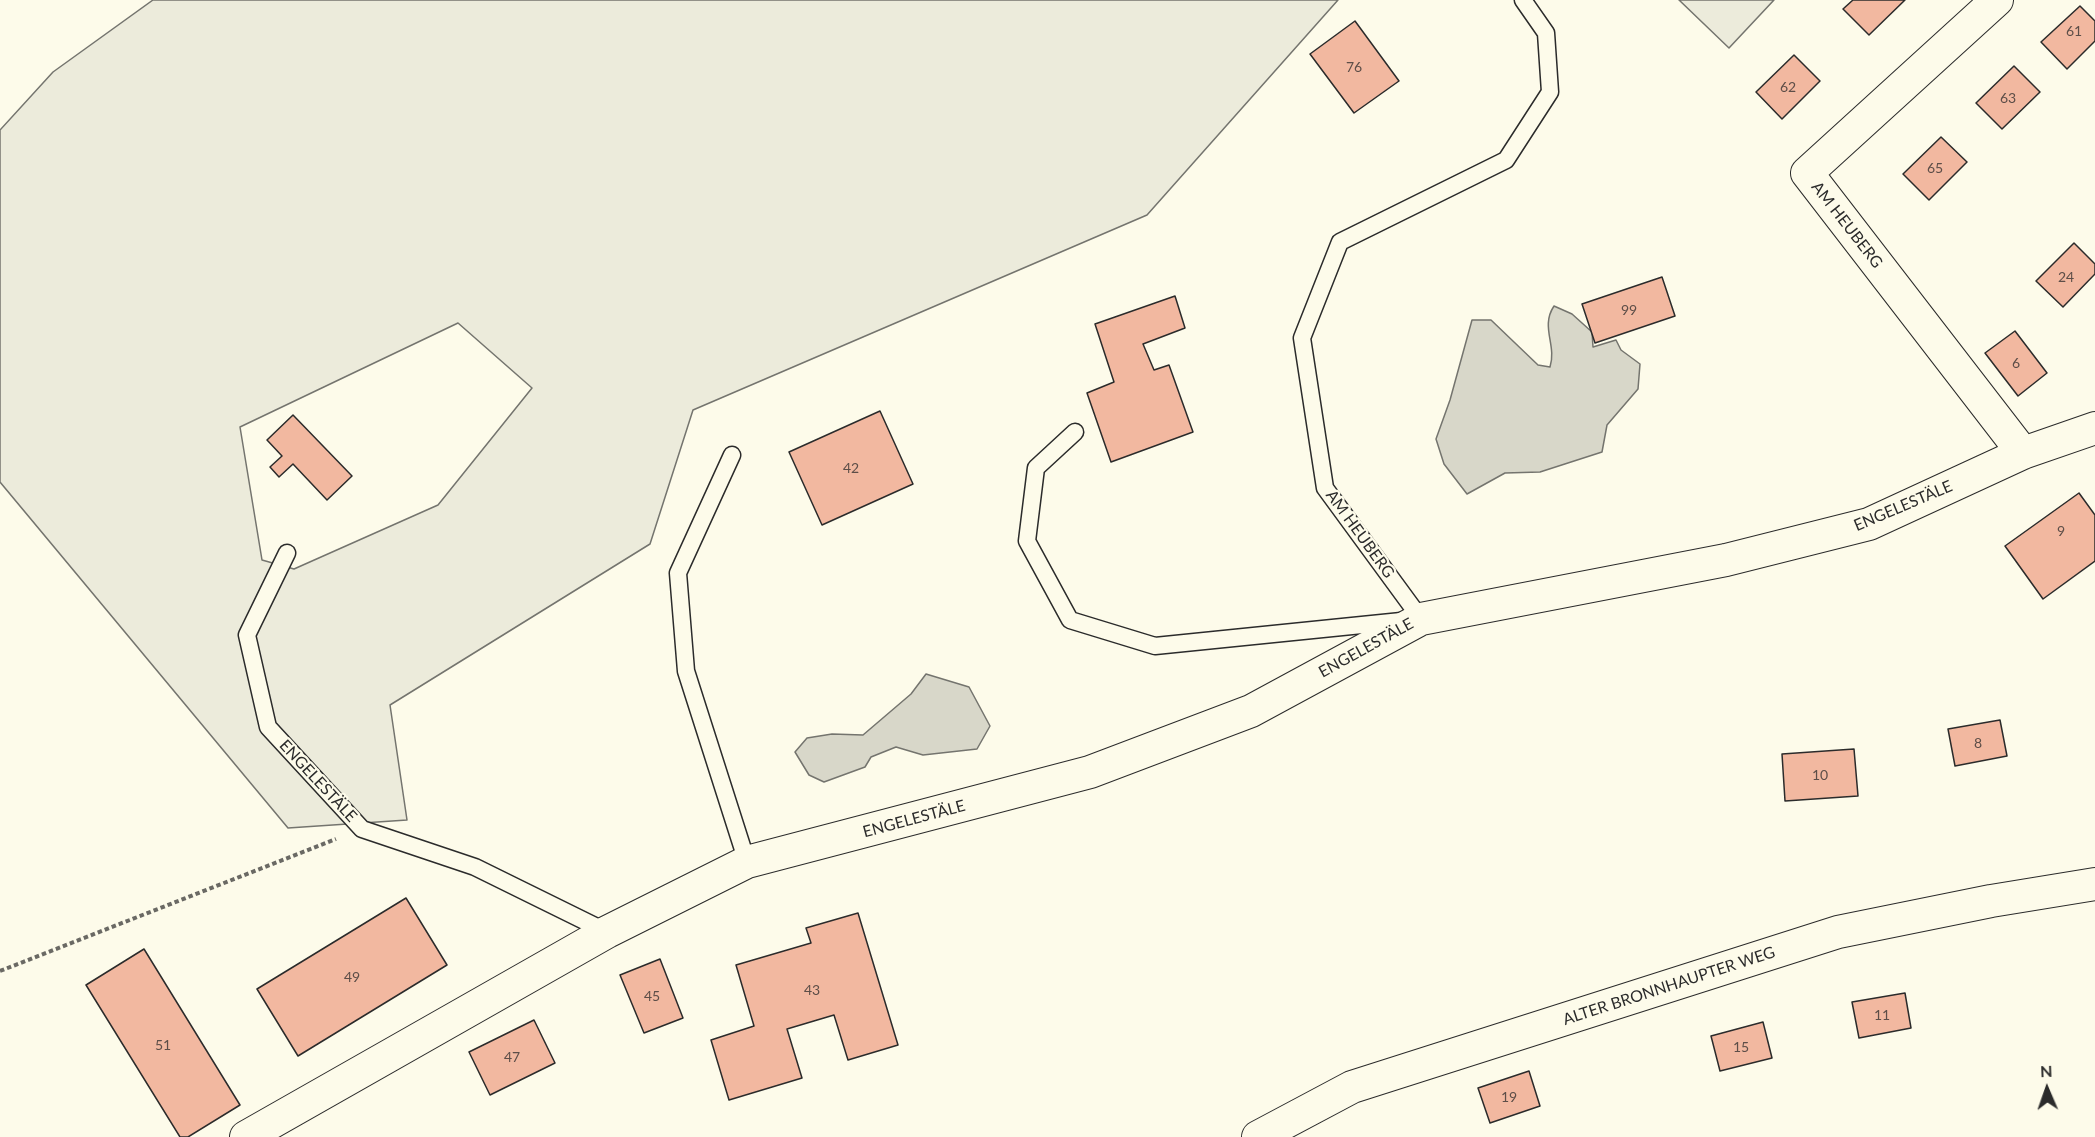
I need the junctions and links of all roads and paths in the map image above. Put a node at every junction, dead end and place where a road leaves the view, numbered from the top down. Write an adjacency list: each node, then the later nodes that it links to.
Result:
1 (1523, 0): 8 (lane, AM HEUBERG)
2 (1997, 0): 5 (street, AM HEUBERG)
3 (2095, 428): 5 (street, ENGELESTÄLE)
4 (1075, 432): 8 (lane)
5 (2023, 453): 8 (street, ENGELESTÄLE)
6 (732, 455): 10 (lane)
7 (287, 553): 9 (lane, ENGELESTÄLE)
8 (1421, 619): 10 (street, ENGELESTÄLE)
9 (362, 829): 12 (lane, ENGELESTÄLE); 13 (path)
10 (747, 862): 12 (street, ENGELESTÄLE)
11 (2095, 884): 15 (street, ALTER BRONNHAUPTER WEG)
12 (608, 932): 14 (street, ENGELESTÄLE)
13 (0, 971)
14 (246, 1137)
15 (1258, 1137)

